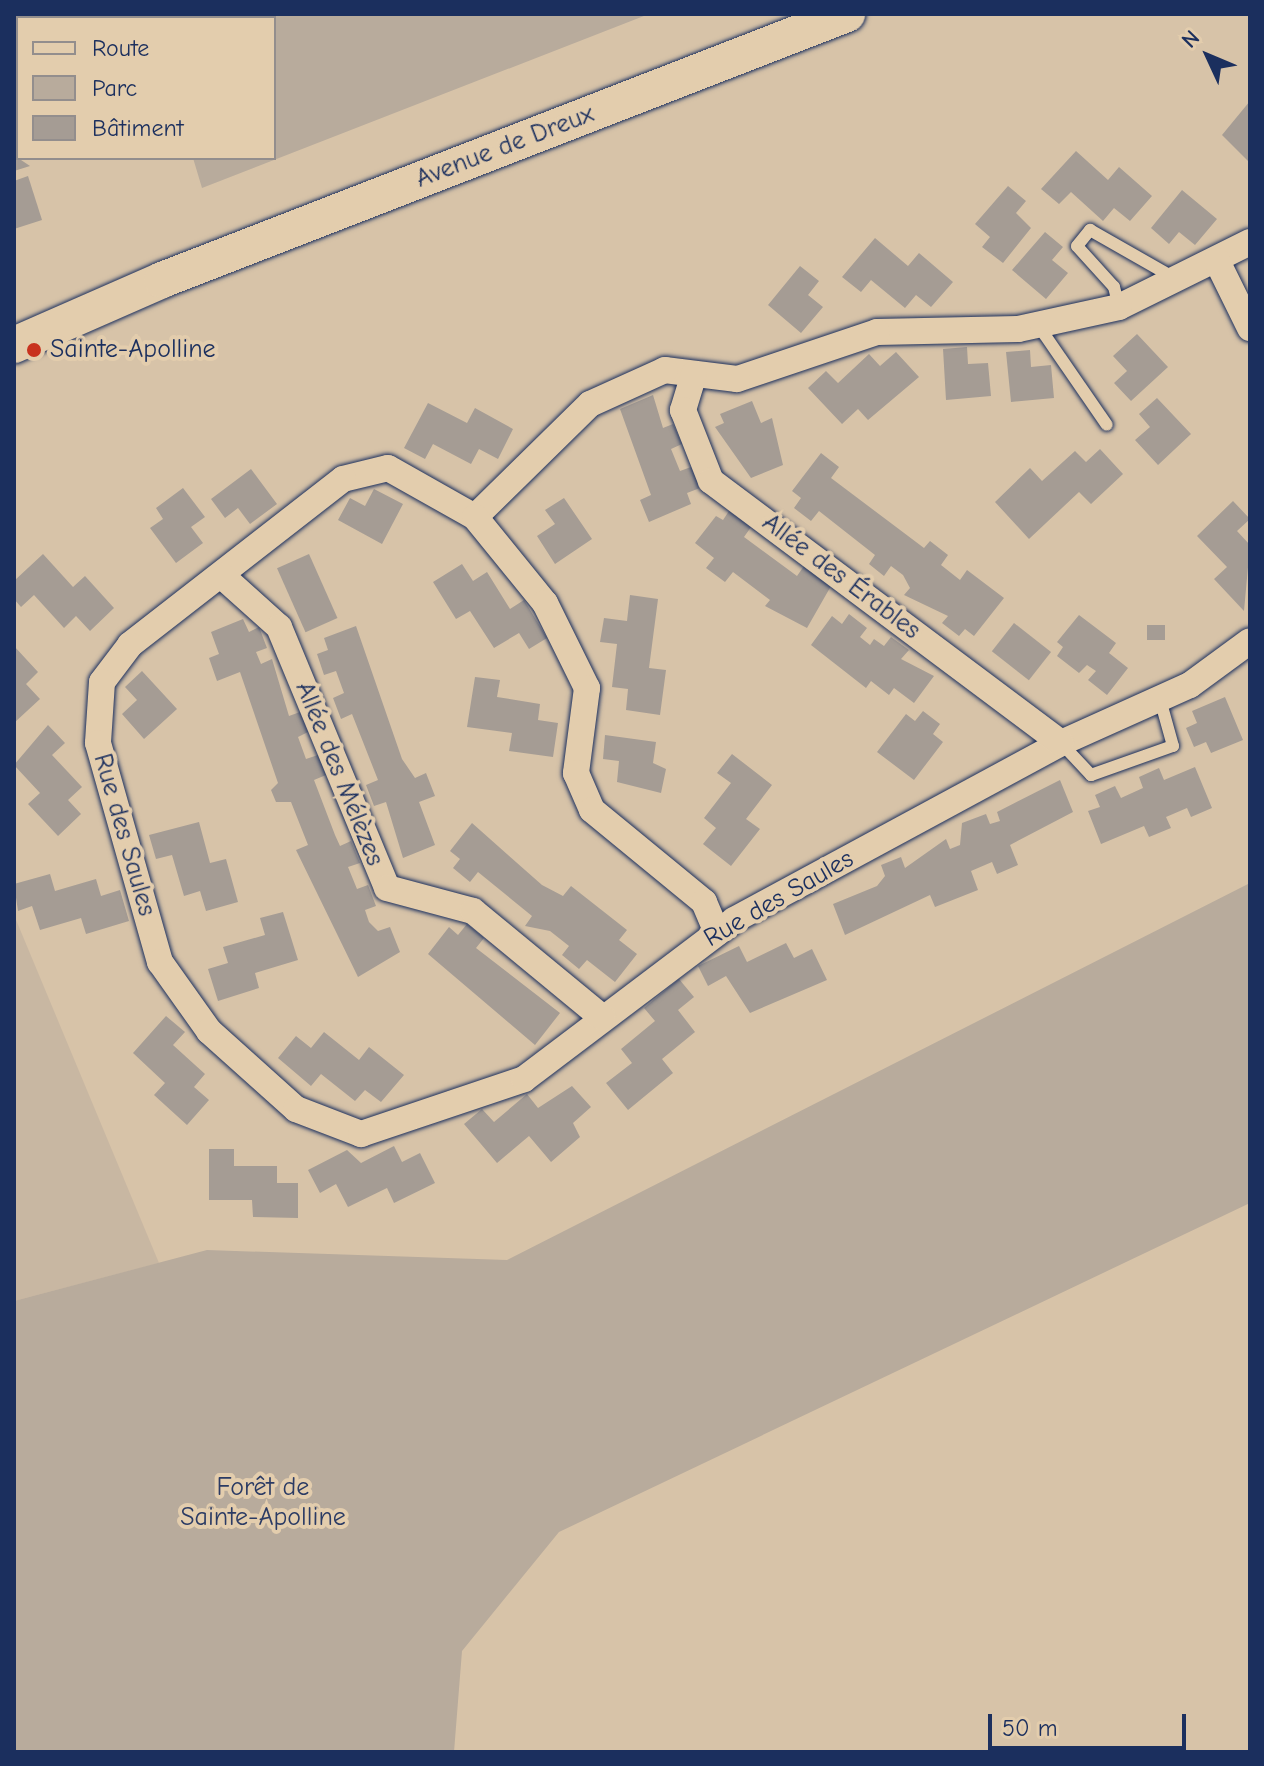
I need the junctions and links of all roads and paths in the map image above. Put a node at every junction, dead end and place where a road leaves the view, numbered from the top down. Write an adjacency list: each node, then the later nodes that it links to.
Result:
1 (847, 14): 4 (main road, Avenue de Dreux)
2 (1250, 242): 3 (street)
3 (1217, 261): 5 (street); 9 (street)
4 (162, 280): 7 (main road, Avenue de Dreux); 10 (main road, Avenue de Dreux)
5 (1177, 280): 6 (street); 6 (lane)
6 (1119, 307): 8 (street)
7 (14, 325)
8 (1038, 325): 11 (street); 12 (lane)
9 (1250, 328)
10 (14, 345)
11 (694, 374): 13 (street); 17 (street, Allée des Érables)
12 (1107, 425)
13 (475, 517): 14 (street, Rue des Saules); 18 (street)
14 (221, 575): 19 (street, Allée des Mélèzes); 19 (street, Rue des Saules)
15 (1247, 650): 16 (street, Rue des Saules)
16 (1160, 699): 17 (street, Rue des Saules); 17 (lane)
17 (1061, 743): 18 (street, Rue des Saules)
18 (717, 932): 19 (street, Rue des Saules)
19 (603, 1018)

